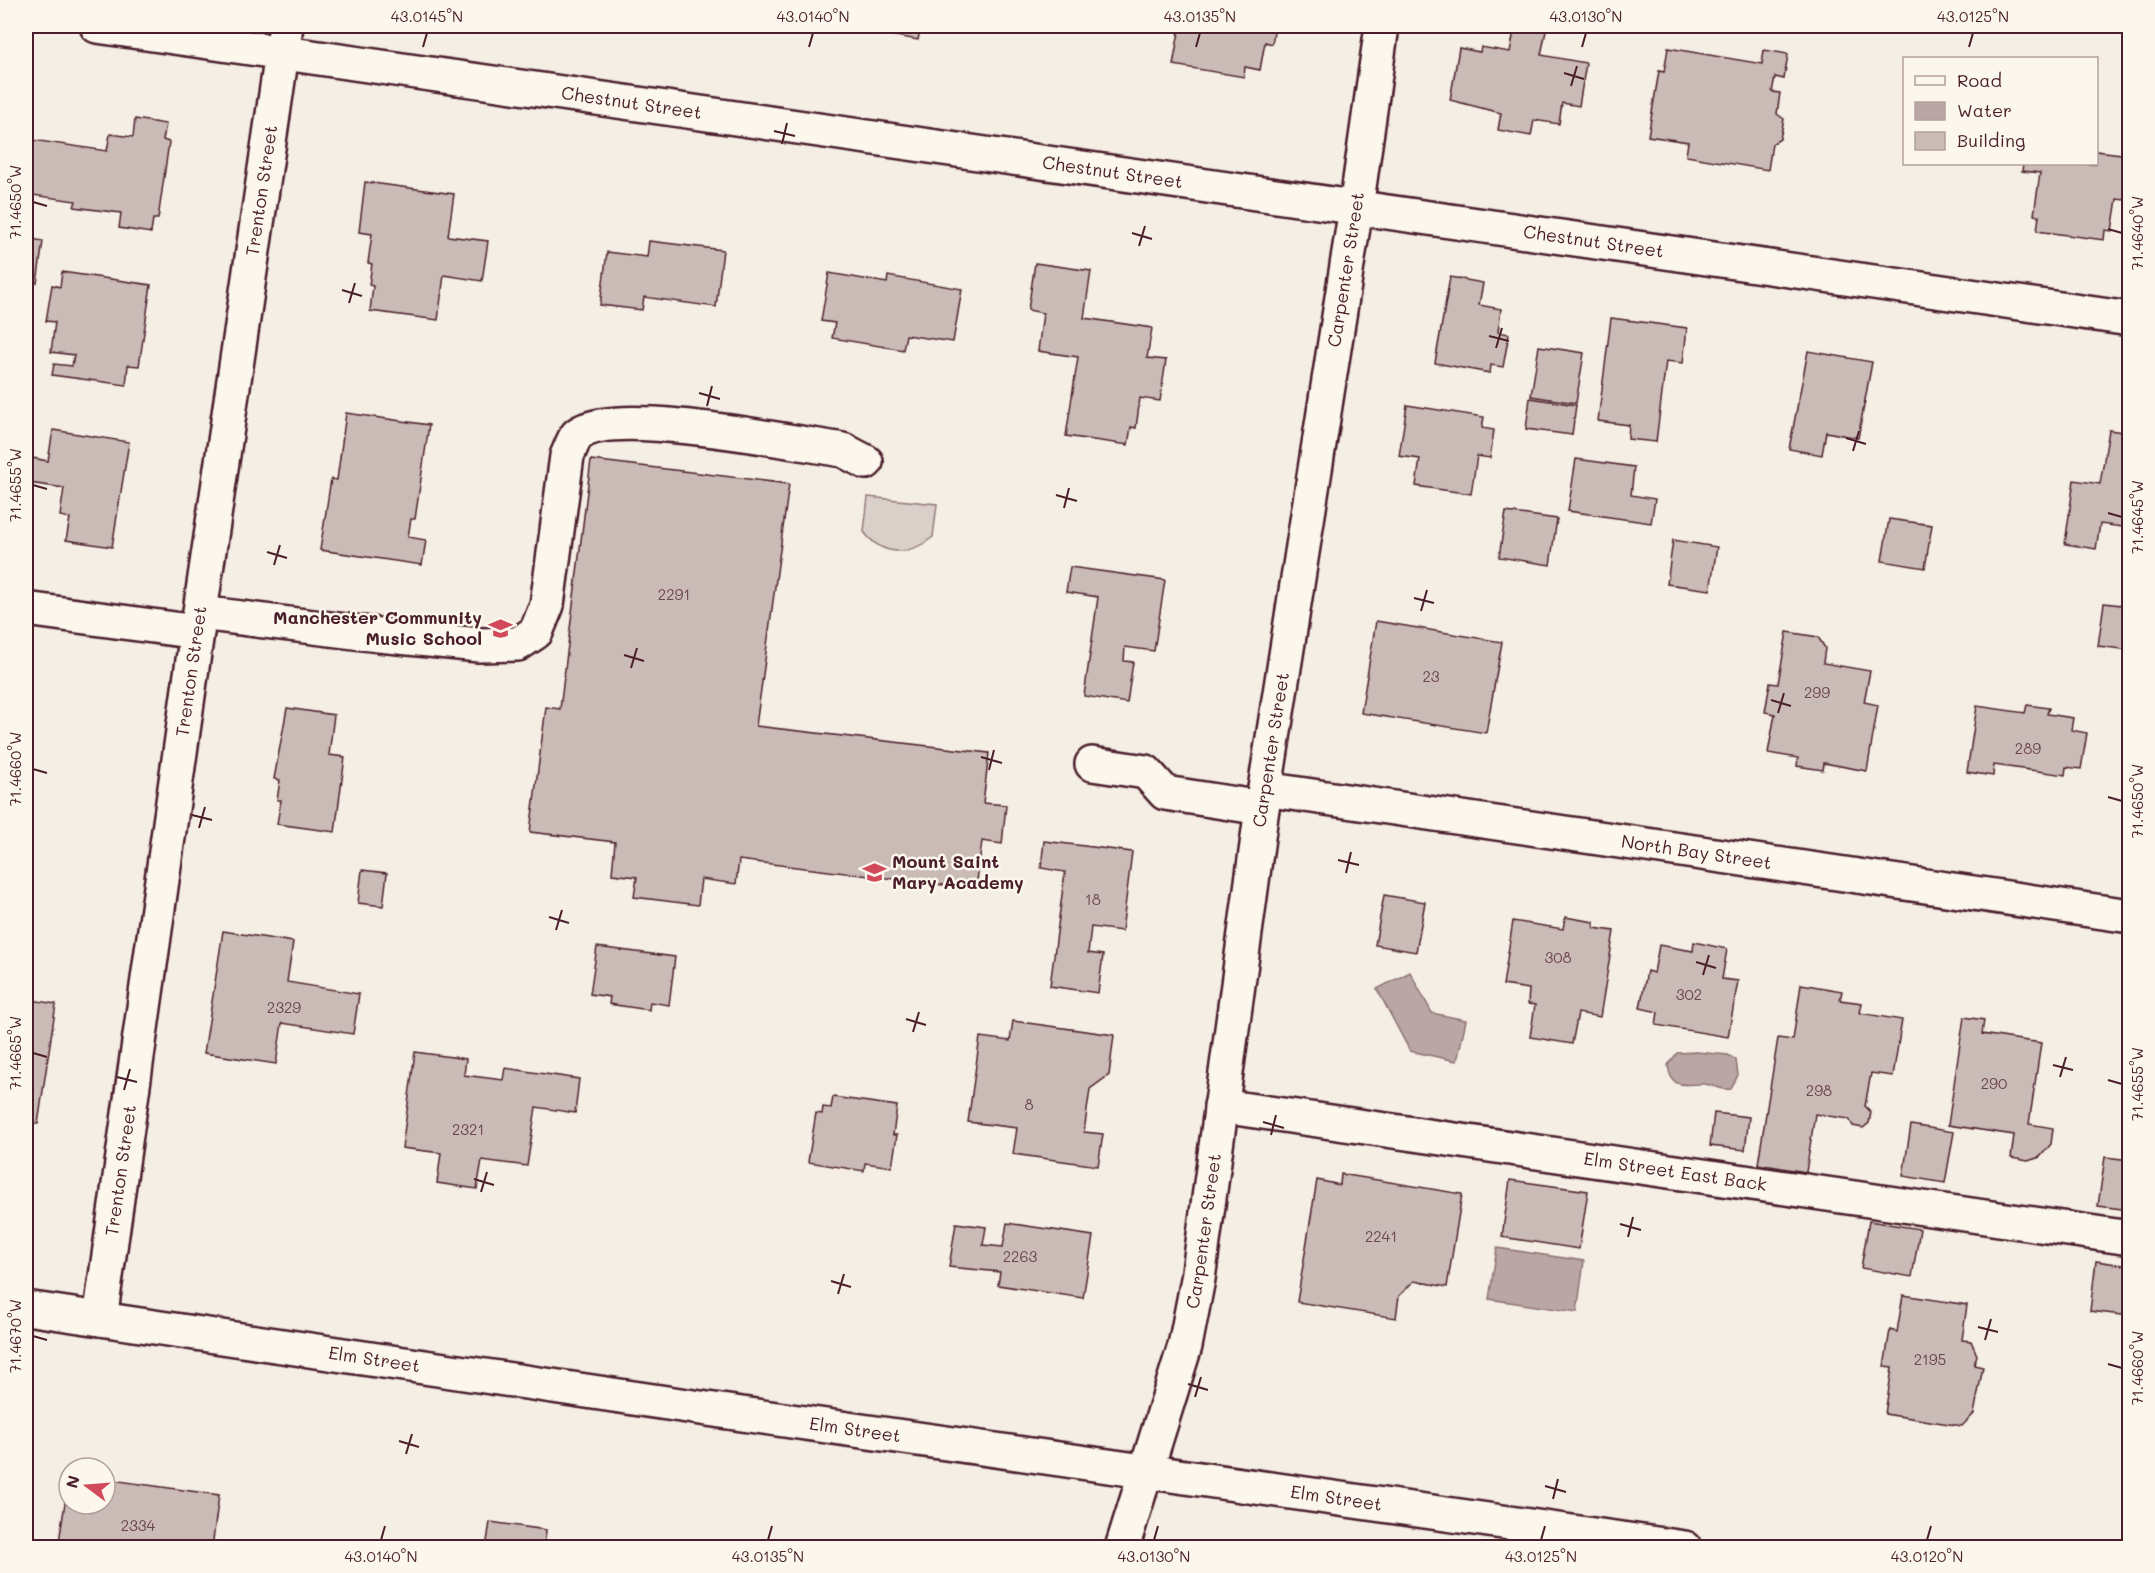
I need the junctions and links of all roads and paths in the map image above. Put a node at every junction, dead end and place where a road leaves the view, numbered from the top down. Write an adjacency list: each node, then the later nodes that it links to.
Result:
1 (97, 26): 3 (street, Chestnut Street)
2 (1382, 26): 4 (street, Carpenter Street)
3 (284, 40): 4 (street, Chestnut Street); 8 (street, Trenton Street)
4 (1356, 208): 5 (street, Chestnut Street); 10 (street, Carpenter Street)
5 (2130, 318)
6 (866, 462): 8 (street)
7 (26, 609): 8 (street)
8 (198, 622): 15 (street, Trenton Street)
9 (1092, 764): 10 (street, North Bay Street)
10 (1264, 798): 11 (street, North Bay Street); 12 (street, Carpenter Street)
11 (2130, 915)
12 (1221, 1106): 13 (street, Elm Street East Back); 16 (street, Carpenter Street)
13 (2130, 1238)
14 (26, 1308): 15 (street, Elm Street)
15 (100, 1319): 16 (street, Elm Street)
16 (1144, 1469): 17 (street, Carpenter Street); 18 (street, Elm Street)
17 (1122, 1548)
18 (1685, 1548)

